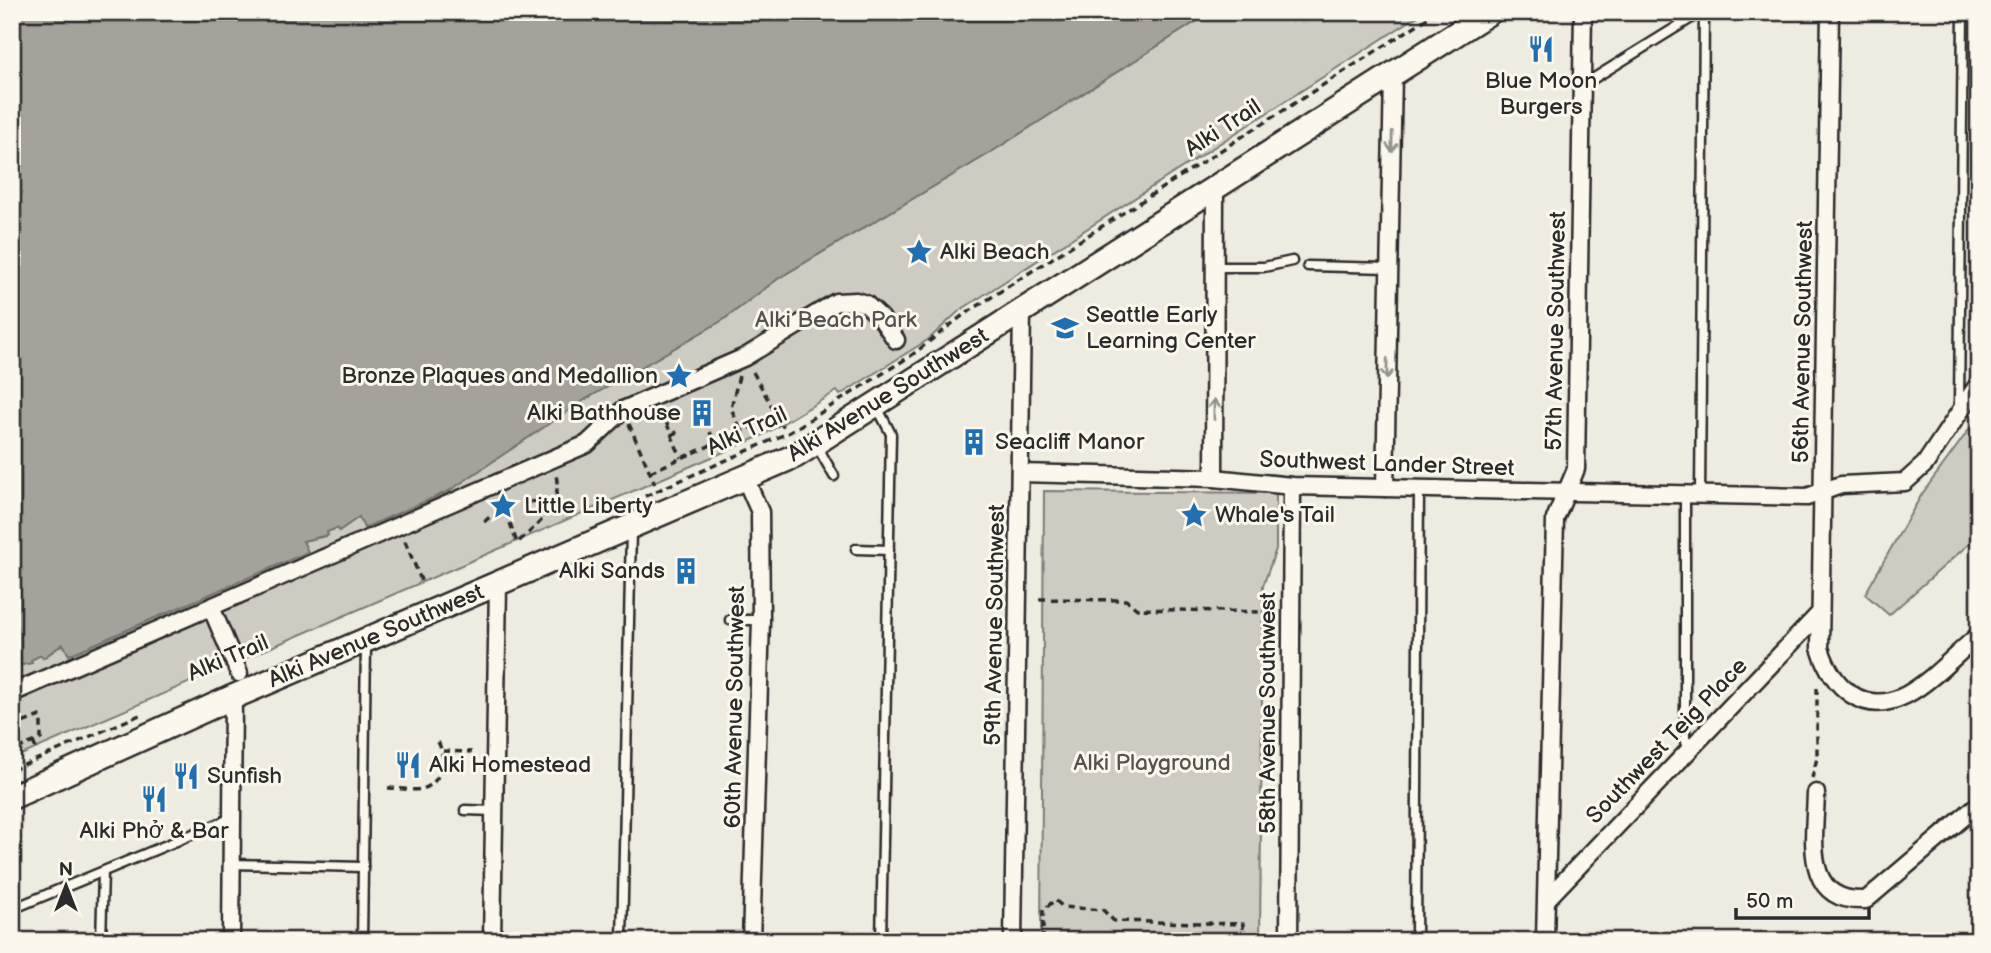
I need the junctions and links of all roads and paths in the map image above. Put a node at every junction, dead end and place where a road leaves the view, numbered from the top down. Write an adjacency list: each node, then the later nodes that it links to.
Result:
1 (1437, 12): 46 (path, Alki Trail)
2 (1490, 12): 7 (main road, Alki Avenue Southwest)
3 (1583, 12): 8 (street, 57th Avenue Southwest)
4 (1703, 12): 8 (lane); 43 (lane)
5 (1830, 12): 41 (street, 56th Avenue Southwest)
6 (1963, 12): 21 (lane)
7 (1393, 74): 9 (main road, Alki Avenue Southwest); 13 (street, one-way to 13)
8 (1583, 85): 42 (street, 57th Avenue Southwest)
9 (1214, 188): 12 (street); 14 (main road, Alki Avenue Southwest)
10 (1292, 261): 12 (lane)
11 (1308, 266): 13 (lane)
12 (1214, 267): 36 (street, one-way to 12)
13 (1390, 268): 39 (street, one-way to 39)
14 (1022, 311): 19 (main road, Alki Avenue Southwest); 33 (street, 59th Avenue Southwest)
15 (896, 340): 16 (street)
16 (745, 357): 18 (street); 22 (path); 26 (path)
17 (1979, 383): 21 (street)
18 (655, 396): 20 (street); 27 (path)
19 (876, 405): 29 (main road, Alki Avenue Southwest); 53 (lane)
20 (623, 410): 31 (street); 32 (path)
21 (1959, 413): 41 (street, Southwest Lander Street)
22 (777, 416): 23 (path); 26 (path)
23 (783, 427)
24 (679, 431): 27 (path)
25 (710, 432): 28 (path)
26 (741, 432): 28 (path)
27 (671, 435): 30 (path)
28 (715, 443): 30 (path)
29 (815, 444): 34 (lane); 35 (main road, Alki Avenue Southwest)
30 (681, 458): 32 (path)
31 (550, 460): 49 (path); 50 (street)
32 (650, 472): 37 (path)
33 (1020, 473): 36 (street, Southwest Lander Street); 100 (street, 59th Avenue Southwest)
34 (834, 476)
35 (745, 478): 51 (main road, Alki Avenue Southwest); 63 (street, 60th Avenue Southwest)
36 (1214, 478): 38 (street, Southwest Lander Street)
37 (655, 484)
38 (1292, 486): 39 (street, Southwest Lander Street); 102 (street, 58th Avenue Southwest)
39 (1385, 488): 40 (street, Southwest Lander Street)
40 (1419, 489): 42 (street, Southwest Lander Street); 103 (lane)
41 (1822, 492): 43 (street, Southwest Lander Street); 61 (street, 56th Avenue Southwest)
42 (1566, 493): 43 (street, Southwest Lander Street); 90 (street, 57th Avenue Southwest)
43 (1693, 495): 77 (lane)
44 (542, 500): 45 (path)
45 (530, 502)
46 (628, 504)
47 (493, 514): 48 (path)
48 (484, 522)
49 (510, 523)
50 (399, 526): 55 (path); 59 (street)
51 (631, 527): 54 (main road, Alki Avenue Southwest); 97 (lane)
52 (856, 549): 53 (lane)
53 (889, 550): 58 (lane)
54 (498, 584): 65 (main road, Alki Avenue Southwest); 85 (street)
55 (423, 585)
56 (1039, 598): 60 (path)
57 (877, 601): 58 (lane)
58 (888, 601): 99 (lane)
59 (211, 607): 66 (street); 68 (street)
60 (1264, 612)
61 (1819, 614): 64 (street, 56th Avenue Southwest); 77 (street, Southwest Teig Place)
62 (730, 620): 63 (lane)
63 (761, 620): 98 (street, 60th Avenue Southwest)
64 (1979, 635)
65 (366, 640): 69 (main road, Alki Avenue Southwest); 88 (lane)
66 (239, 673)
67 (1817, 688): 81 (path)
68 (12, 693)
69 (233, 697): 82 (main road, Alki Avenue Southwest); 86 (street)
70 (150, 710): 79 (path)
71 (12, 727): 72 (path)
72 (33, 742): 74 (path); 75 (path)
73 (438, 742): 76 (path)
74 (12, 751)
75 (37, 751)
76 (443, 751): 78 (path); 80 (path)
77 (1689, 751): 90 (street, Southwest Teig Place)
78 (472, 752)
79 (12, 770)
80 (388, 788)
81 (1811, 788): 83 (street)
82 (12, 797)
83 (1979, 804)
84 (465, 810): 85 (lane)
85 (494, 811): 96 (street)
86 (232, 818): 87 (street); 89 (lane)
87 (231, 864): 88 (lane); 94 (street)
88 (363, 867): 95 (lane)
89 (103, 872): 91 (lane); 93 (lane)
90 (1547, 899): 104 (street, 57th Avenue Southwest)
91 (12, 909)
92 (1261, 940): 101 (path)
93 (102, 941)
94 (231, 941)
95 (362, 941)
96 (492, 941)
97 (622, 941)
98 (751, 941)
99 (881, 941)
100 (1013, 941)
101 (1043, 941)
102 (1289, 941)
103 (1416, 941)
104 (1545, 941)

